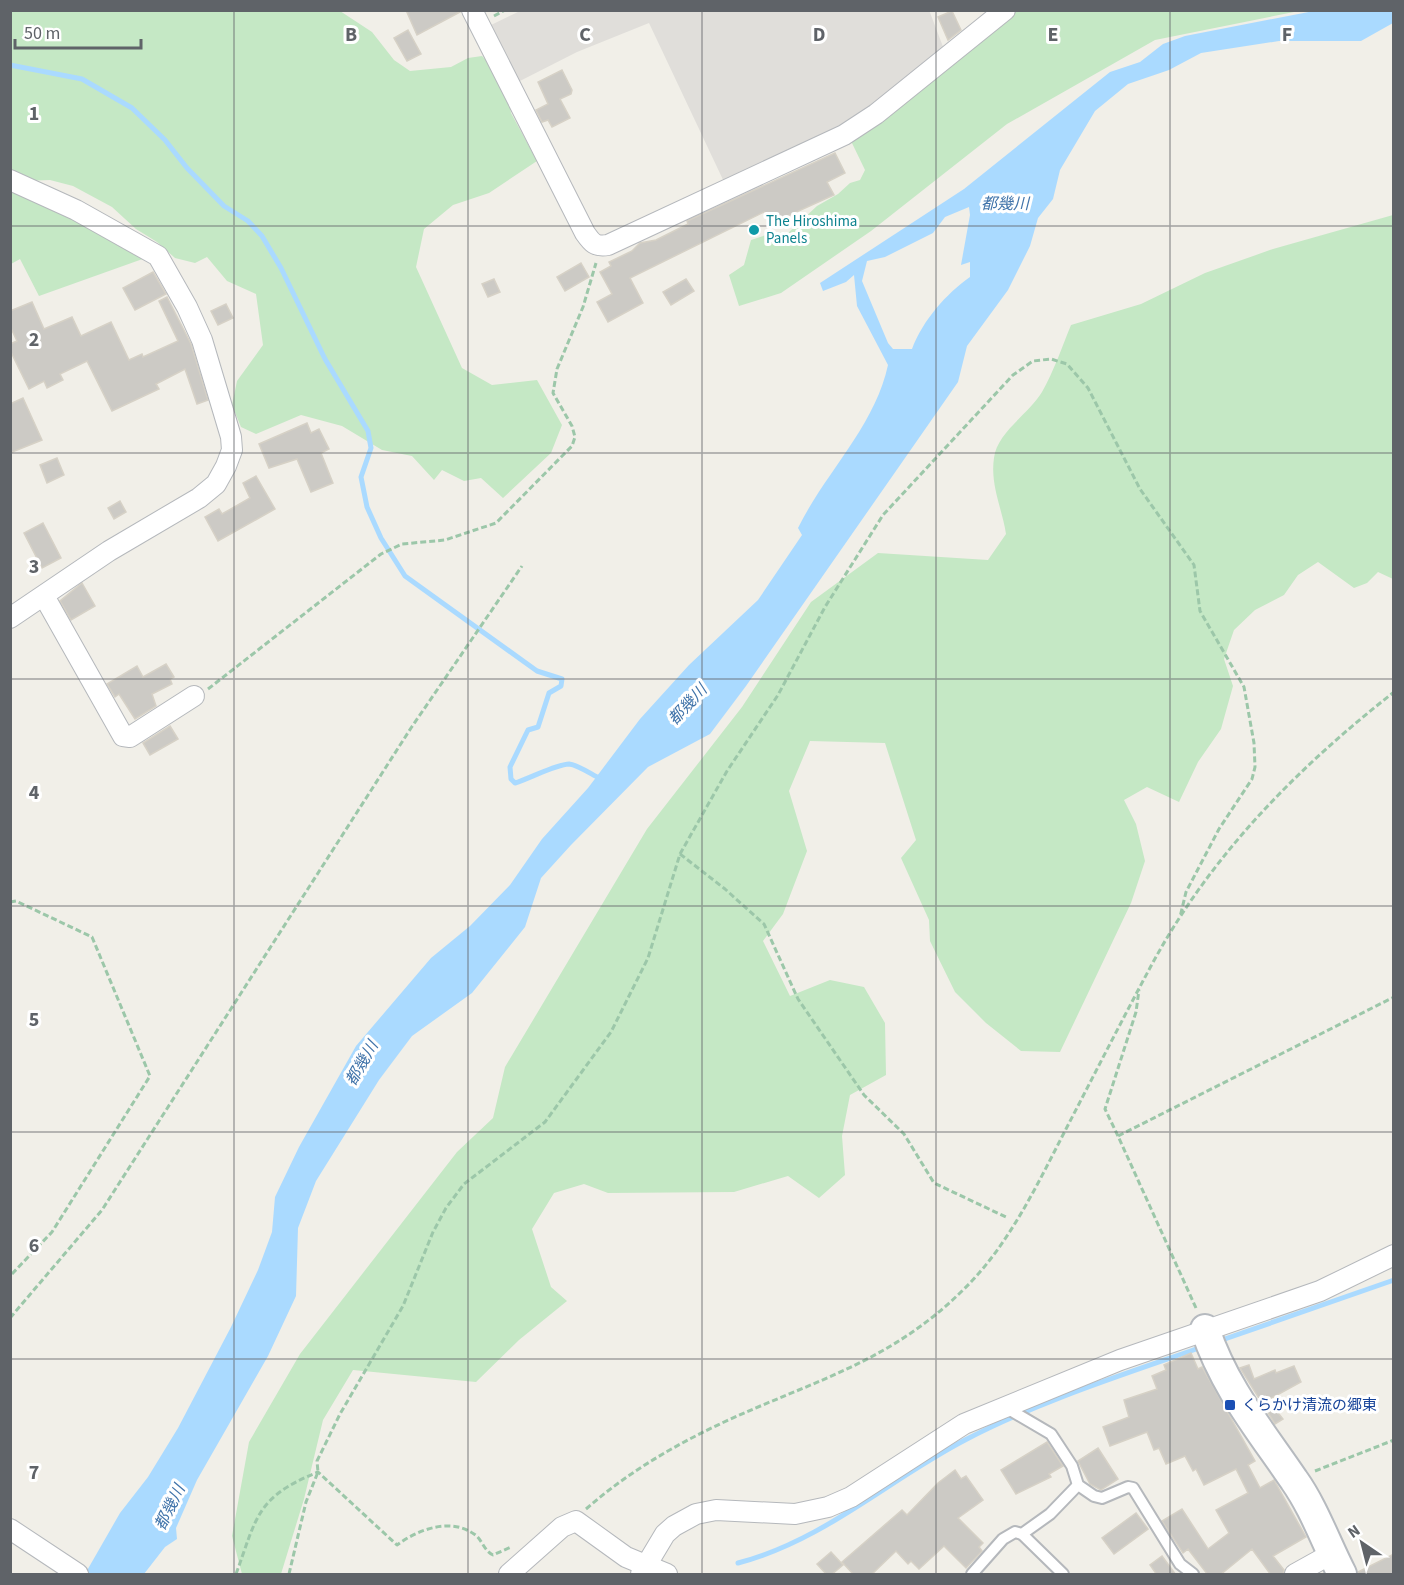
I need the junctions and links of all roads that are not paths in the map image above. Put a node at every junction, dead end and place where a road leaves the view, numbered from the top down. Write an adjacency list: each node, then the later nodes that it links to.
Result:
1 (472, 10): 2 (street)
2 (1005, 10)
3 (10, 180): 4 (street)
4 (44, 596): 5 (street); 6 (street)
5 (10, 618)
6 (194, 696)
7 (1394, 1255): 8 (street)
8 (1205, 1329): 9 (street); 13 (street)
9 (1005, 1407): 10 (lane); 14 (street)
10 (1078, 1485): 12 (lane); 20 (lane)
11 (10, 1529): 15 (street)
12 (1022, 1534): 18 (lane); 19 (lane)
13 (1337, 1564): 21 (street)
14 (643, 1570): 16 (street); 17 (street)
15 (78, 1575)
16 (508, 1575)
17 (667, 1575)
18 (972, 1575)
19 (1063, 1575)
20 (1193, 1575)
21 (1295, 1575)

